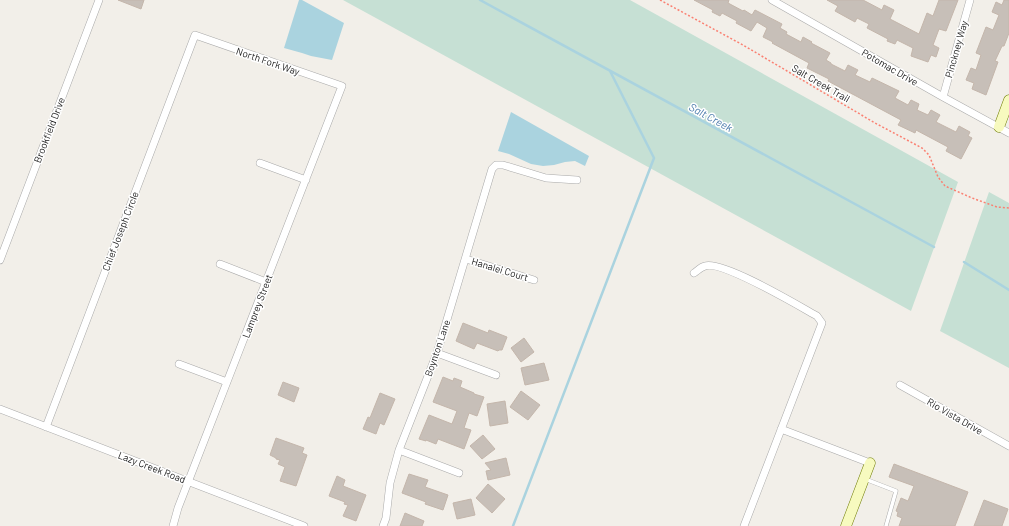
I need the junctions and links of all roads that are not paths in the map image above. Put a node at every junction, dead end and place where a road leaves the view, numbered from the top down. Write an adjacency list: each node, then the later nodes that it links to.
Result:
1 (99, 0): 14 (street, Brookfield Drive)
2 (772, 0): 6 (street, Potomac Drive)
3 (970, 0): 6 (street, Pinckney Way)
4 (194, 35): 5 (street, North Fork Way); 25 (street, Chief Joseph Circle)
5 (342, 86): 11 (street, Lamprey Street)
6 (943, 97): 8 (street, Potomac Drive)
7 (1009, 100): 8 (street)
8 (999, 127): 9 (street, Potomac Drive)
9 (1009, 133)
10 (260, 163): 11 (street)
11 (306, 180): 18 (street, Lamprey Street)
12 (576, 180): 13 (street, Boynton Lane)
13 (466, 259): 17 (street, Hanalei Court); 19 (street, Boynton Lane)
14 (0, 260)
15 (220, 264): 18 (street)
16 (694, 273): 26 (street)
17 (534, 280)
18 (266, 282): 22 (street, Lamprey Street)
19 (437, 353): 21 (street); 28 (street, Boynton Lane)
20 (179, 364): 22 (street)
21 (496, 375)
22 (227, 382): 32 (street, Lamprey Street)
23 (900, 385): 27 (street, Rio Vista Drive)
24 (0, 409): 25 (street, Lazy Creek Road)
25 (46, 427): 32 (street, Lazy Creek Road)
26 (781, 429): 29 (street); 36 (street)
27 (1009, 446)
28 (399, 450): 30 (street); 35 (street, Boynton Lane)
29 (870, 463): 31 (street)
30 (459, 473)
31 (864, 478): 37 (street); 38 (lane)
32 (189, 481): 33 (street, Lamprey Street); 34 (street, Lazy Creek Road)
33 (173, 526)
34 (304, 526)
35 (383, 526)
36 (744, 526)
37 (846, 526)
38 (886, 526)

